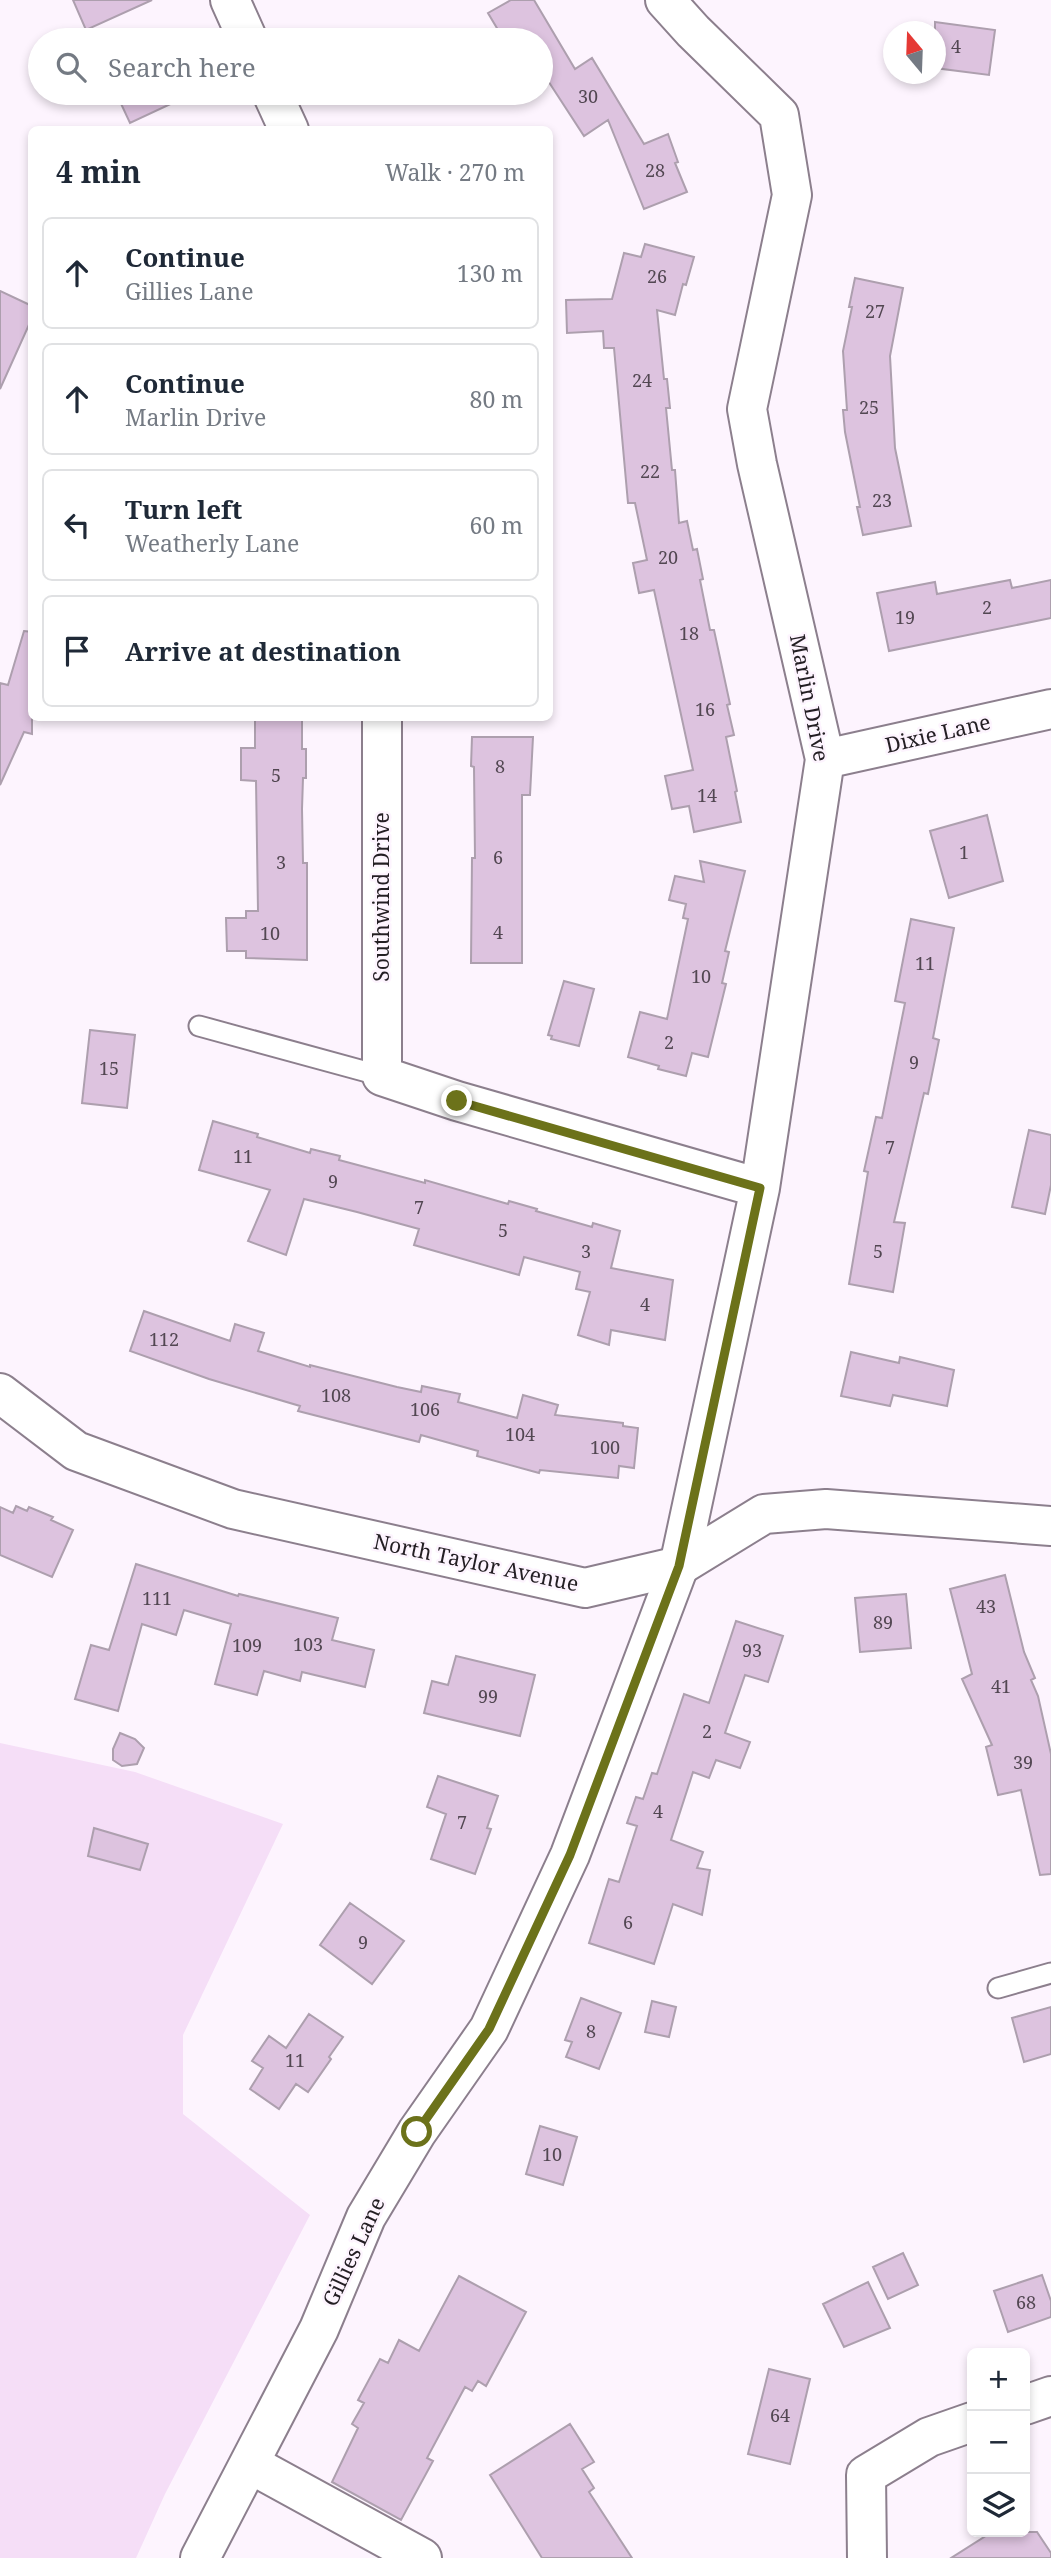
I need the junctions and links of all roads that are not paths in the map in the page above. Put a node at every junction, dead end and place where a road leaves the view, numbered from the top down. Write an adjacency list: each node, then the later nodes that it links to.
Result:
1 (230, 0): 3 (street)
2 (665, 0): 8 (street, Marlin Drive)
3 (243, 28)
4 (278, 105): 5 (street)
5 (287, 126)
6 (1051, 709): 8 (street, Dixie Lane)
7 (382, 721): 10 (street, Southwind Drive)
8 (825, 759): 11 (street, Marlin Drive)
9 (199, 1026): 10 (lane)
10 (382, 1076): 11 (street)
11 (760, 1188): 14 (street, Marlin Drive)
12 (0, 1393): 14 (street, North Taylor Avenue)
13 (1051, 1526): 14 (street, North Taylor Avenue)
14 (679, 1566): 20 (street, Gillies Lane)
15 (1051, 1973): 16 (lane)
16 (998, 1989)
17 (1051, 2396): 18 (street)
18 (1030, 2403)
19 (967, 2424): 23 (street)
20 (250, 2464): 21 (street, Gillies Lane); 22 (street)
21 (200, 2558)
22 (422, 2558)
23 (867, 2558)

